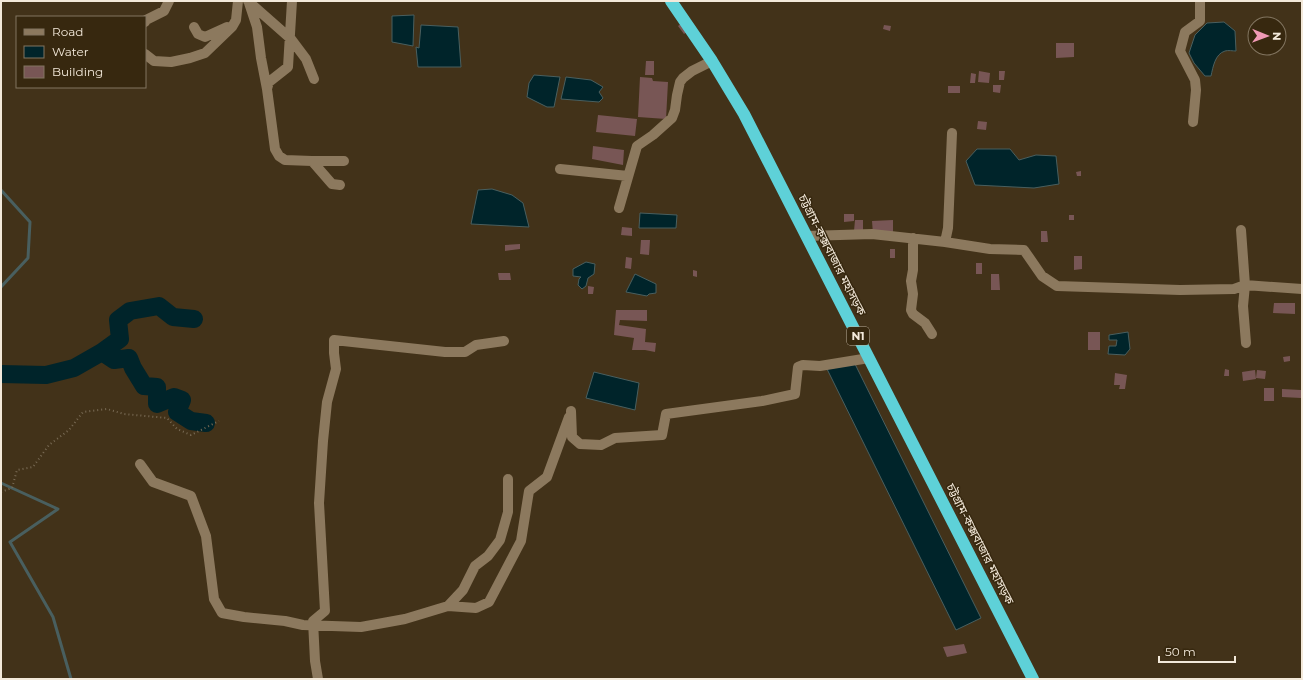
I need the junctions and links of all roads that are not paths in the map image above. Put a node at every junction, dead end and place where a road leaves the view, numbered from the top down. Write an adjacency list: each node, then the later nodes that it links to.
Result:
1 (238, 1): 8 (street)
2 (292, 1): 10 (street)
3 (671, 1): 12 (highway, চট্টগ্রাম-কক্সবাজার মহাসড়ক / N1)
4 (1200, 1): 15 (street)
5 (169, 2): 7 (street)
6 (248, 2): 10 (street); 14 (street)
7 (146, 20)
8 (234, 23): 9 (street); 11 (street)
9 (194, 27)
10 (291, 39): 13 (street); 14 (street)
11 (146, 55)
12 (712, 61): 20 (street); 24 (highway, চট্টগ্রাম-কক্সবাজার মহাসড়ক / N1)
13 (314, 79)
14 (267, 89): 17 (street)
15 (1193, 122)
16 (952, 133): 26 (street)
17 (312, 161): 18 (street); 21 (street)
18 (344, 161)
19 (560, 169): 20 (street)
20 (628, 176): 22 (street)
21 (340, 186)
22 (619, 208)
23 (1241, 230): 27 (street)
24 (807, 236): 25 (street); 32 (highway, চট্টগ্রাম-কক্সবাজার মহাসড়ক / N1)
25 (913, 238): 26 (street); 29 (street)
26 (945, 242): 27 (street)
27 (1245, 285): 28 (street); 31 (street)
28 (1302, 289)
29 (932, 334)
30 (504, 341): 36 (street)
31 (1246, 343)
32 (869, 358): 35 (street); 38 (highway, চট্টগ্রাম-কক্সবাজার মহাসড়ক / N1)
33 (140, 464): 36 (street)
34 (508, 479): 35 (street)
35 (448, 606): 36 (street)
36 (313, 625): 37 (street)
37 (318, 679)
38 (1033, 679)

